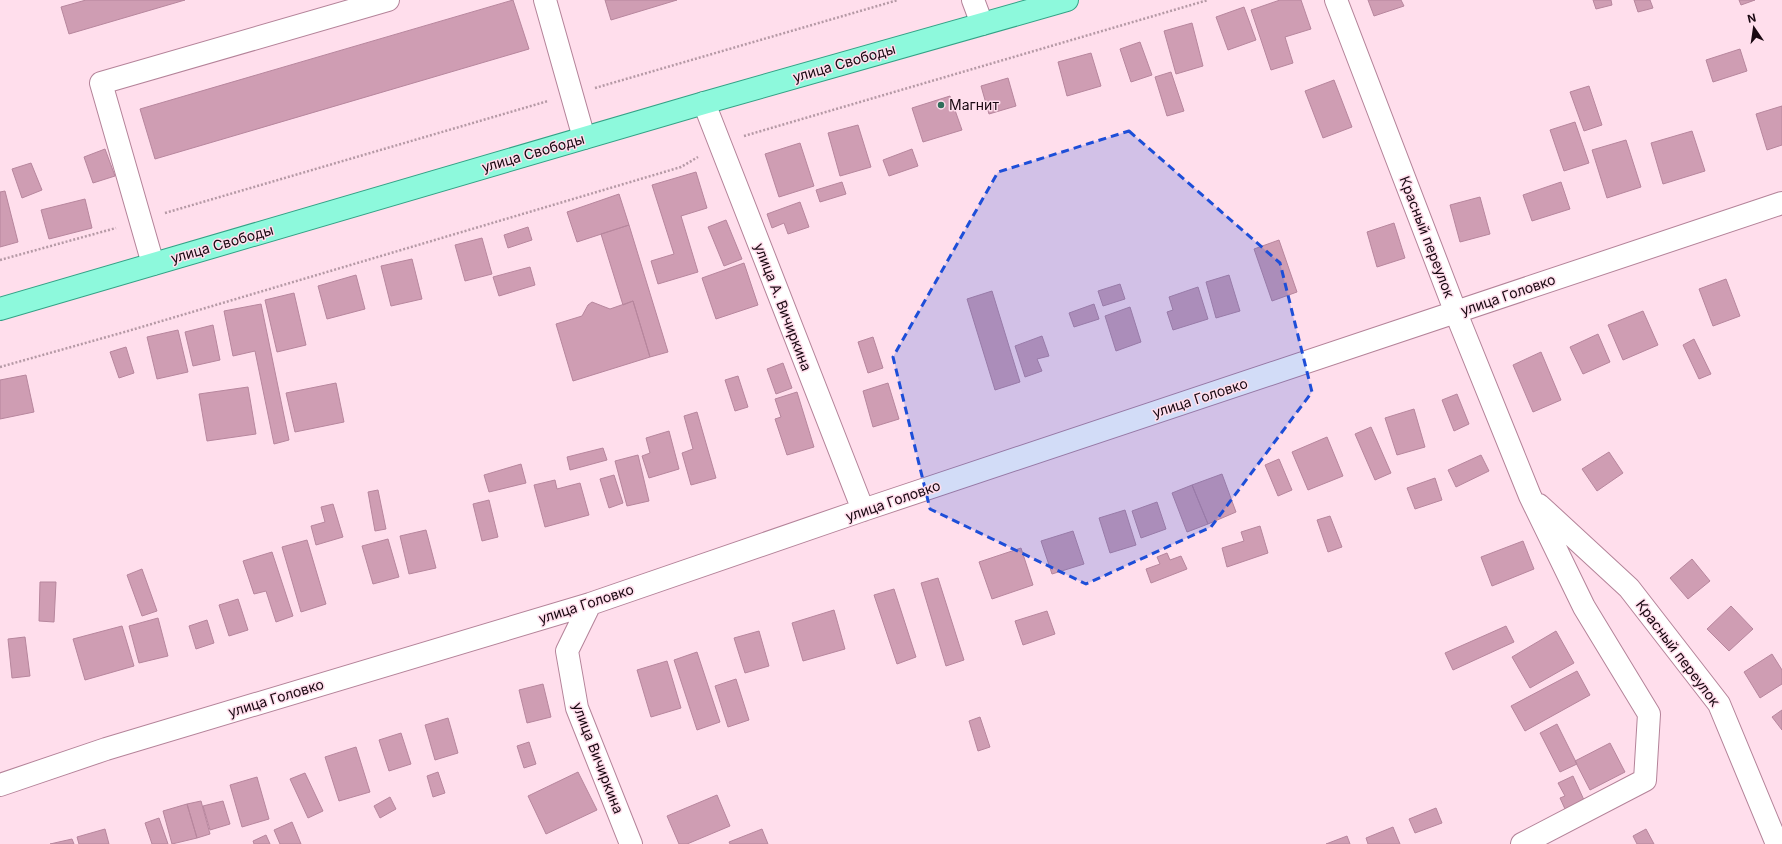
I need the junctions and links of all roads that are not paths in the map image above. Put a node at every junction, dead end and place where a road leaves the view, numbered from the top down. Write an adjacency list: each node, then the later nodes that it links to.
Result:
1 (388, 0): 10 (street)
2 (545, 0): 8 (street)
3 (973, 0): 6 (street)
4 (1067, 0): 6 (main road, улица Свободы)
5 (1336, 0): 12 (street, Красный переулок)
6 (982, 24): 7 (main road, улица Свободы)
7 (704, 103): 8 (main road, улица Свободы); 14 (street, улица А. Вичиркина)
8 (584, 138): 10 (main road, улица Свободы)
9 (1782, 202): 12 (street, улица Головко)
10 (153, 264): 11 (main road, улица Свободы)
11 (0, 309)
12 (1456, 313): 13 (street, Красный переулок); 14 (street, улица Головко)
13 (1530, 496): 17 (street, Красный переулок); 19 (street, Красный переулок)
14 (863, 510): 15 (street, улица Головко)
15 (590, 604): 16 (street, улица Головко); 18 (street, улица Вичиркина)
16 (0, 785)
17 (1778, 838)
18 (631, 844)
19 (1522, 844)

